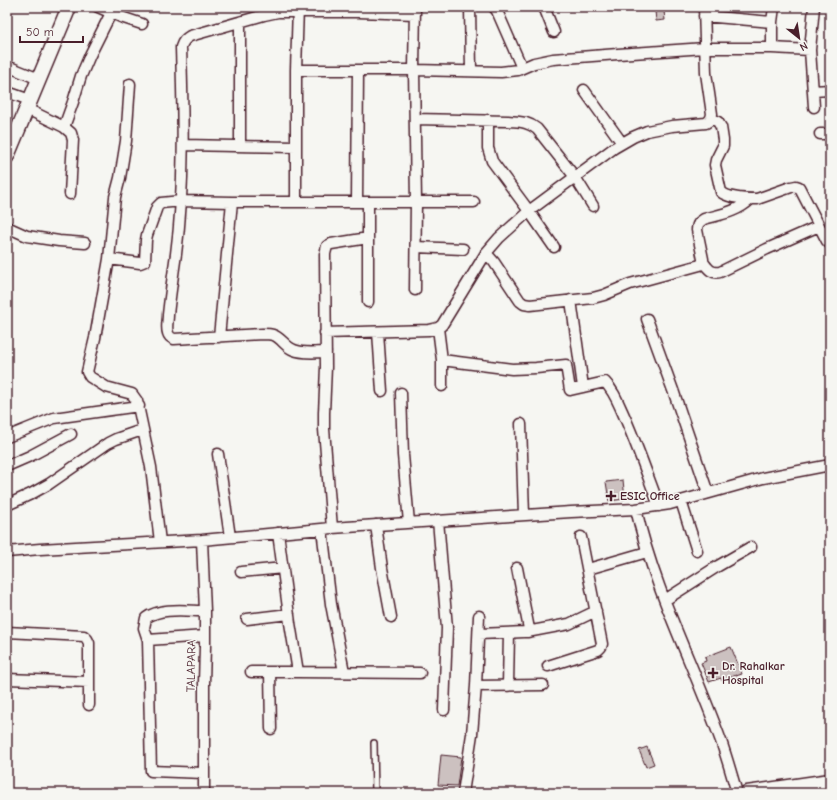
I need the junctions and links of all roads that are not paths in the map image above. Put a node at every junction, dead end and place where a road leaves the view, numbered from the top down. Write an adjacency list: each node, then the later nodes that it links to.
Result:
1 (70, 7): 26 (street)
2 (98, 7): 12 (street)
3 (470, 7): 25 (street)
4 (494, 7): 21 (street)
5 (544, 7): 16 (street)
6 (774, 7): 14 (street)
7 (814, 7): 19 (street)
8 (298, 10): 9 (street); 13 (street); 22 (street)
9 (358, 10): 10 (street)
10 (415, 10): 24 (street)
11 (704, 12): 14 (street); 17 (street)
12 (111, 13): 15 (street); 37 (street)
13 (240, 22): 39 (street); 40 (street)
14 (772, 22): 18 (street)
15 (142, 24)
16 (554, 32)
17 (705, 48): 18 (street); 21 (street); 34 (street)
18 (772, 48): 19 (street)
19 (810, 50): 30 (street)
20 (7, 66): 26 (street)
21 (522, 68): 25 (street)
22 (296, 70): 23 (street); 41 (street)
23 (358, 70): 24 (street); 49 (street)
24 (414, 70): 25 (street); 35 (street)
25 (471, 71)
26 (39, 80): 32 (street)
27 (130, 84): 64 (street)
28 (584, 90): 38 (street)
29 (830, 90): 30 (street)
30 (813, 91): 33 (street)
31 (7, 92): 32 (street)
32 (29, 104): 37 (street); 42 (street)
33 (814, 107)
34 (711, 118): 38 (street); 45 (street)
35 (415, 119): 36 (street); 51 (street)
36 (488, 120): 43 (street); 54 (street)
37 (64, 128): 44 (street)
38 (622, 143): 43 (street)
39 (183, 145): 40 (street); 46 (street)
40 (240, 146): 41 (street)
41 (296, 147): 48 (street)
42 (7, 156)
43 (575, 177): 53 (street); 54 (street)
44 (70, 194)
45 (752, 199): 55 (street); 65 (street)
46 (181, 201): 47 (street); 64 (street); 73 (street)
47 (232, 202): 48 (street); 73 (street)
48 (296, 202): 49 (street)
49 (357, 202): 50 (street)
50 (368, 202): 51 (street); 57 (street)
51 (416, 202): 52 (street); 60 (street)
52 (474, 202)
53 (593, 206)
54 (529, 211): 61 (street); 63 (street)
55 (819, 226): 59 (street); 65 (street)
56 (7, 227): 58 (street)
57 (368, 238): 68 (street); 72 (street)
58 (85, 243)
59 (830, 244)
60 (416, 247): 62 (street); 66 (street)
61 (554, 247)
62 (463, 249)
63 (486, 253): 67 (street); 70 (street)
64 (109, 259): 80 (street)
65 (703, 262): 67 (street)
66 (415, 290)
67 (571, 300): 77 (street)
68 (368, 302)
69 (647, 319): 88 (street)
70 (438, 328): 71 (street); 75 (street)
71 (378, 332): 72 (street); 78 (street)
72 (325, 333): 74 (street)
73 (219, 337): 74 (street)
74 (326, 352): 97 (street)
75 (442, 360): 76 (street); 77 (street)
76 (442, 386)
77 (583, 387): 91 (street)
78 (382, 391)
79 (401, 392): 95 (street)
80 (139, 406): 82 (street); 84 (street)
81 (521, 424): 93 (street)
82 (142, 430): 90 (street); 102 (street)
83 (72, 434): 87 (street)
84 (7, 437)
85 (218, 454): 99 (street)
86 (830, 465): 88 (street)
87 (7, 466)
88 (708, 493): 89 (street)
89 (681, 501): 91 (street); 104 (street)
90 (7, 505)
91 (659, 506): 92 (street)
92 (636, 509): 93 (street); 106 (street)
93 (524, 515): 94 (street)
94 (438, 520): 95 (street); 136 (street)
95 (409, 523): 96 (street)
96 (376, 525): 97 (street); 116 (street)
97 (327, 528): 98 (street); 128 (street)
98 (278, 533): 99 (street); 107 (street)
99 (230, 537): 101 (street)
100 (581, 537): 109 (street)
101 (202, 540): 102 (street); 112 (street, TALAPARA)
102 (160, 542): 105 (street)
103 (751, 547): 111 (street)
104 (697, 551)
105 (7, 552)
106 (647, 552): 109 (street); 111 (street)
107 (283, 568): 110 (street); 114 (street)
108 (517, 568): 119 (street)
109 (588, 569): 113 (street)
110 (241, 572)
111 (665, 600): 145 (street)
112 (205, 611): 122 (street, TALAPARA); 123 (street)
113 (596, 611): 119 (street); 124 (street)
114 (289, 614): 117 (street); 127 (street)
115 (479, 616): 121 (street)
116 (391, 617)
117 (247, 619)
118 (7, 632): 131 (street)
119 (527, 632): 120 (street)
120 (509, 633): 121 (street); 134 (street)
121 (479, 634): 133 (street)
122 (205, 636): 123 (street); 139 (street, TALAPARA)
123 (148, 640): 139 (street)
124 (548, 666)
125 (251, 672): 126 (street)
126 (270, 672): 127 (street); 137 (street)
127 (298, 672): 128 (street)
128 (344, 672): 129 (street)
129 (420, 673)
130 (7, 679): 131 (street)
131 (89, 682): 135 (street)
132 (543, 685): 134 (street)
133 (476, 686): 134 (street); 144 (street)
134 (508, 686)
135 (89, 705)
136 (444, 710)
137 (271, 729)
138 (374, 743): 143 (lane)
139 (204, 773): 142 (street, TALAPARA)
140 (830, 781): 146 (street)
141 (830, 790): 147 (street); 148 (street)
142 (204, 793)
143 (375, 793)
144 (463, 793)
145 (737, 793)
146 (747, 793)
147 (804, 793)
148 (828, 793)

